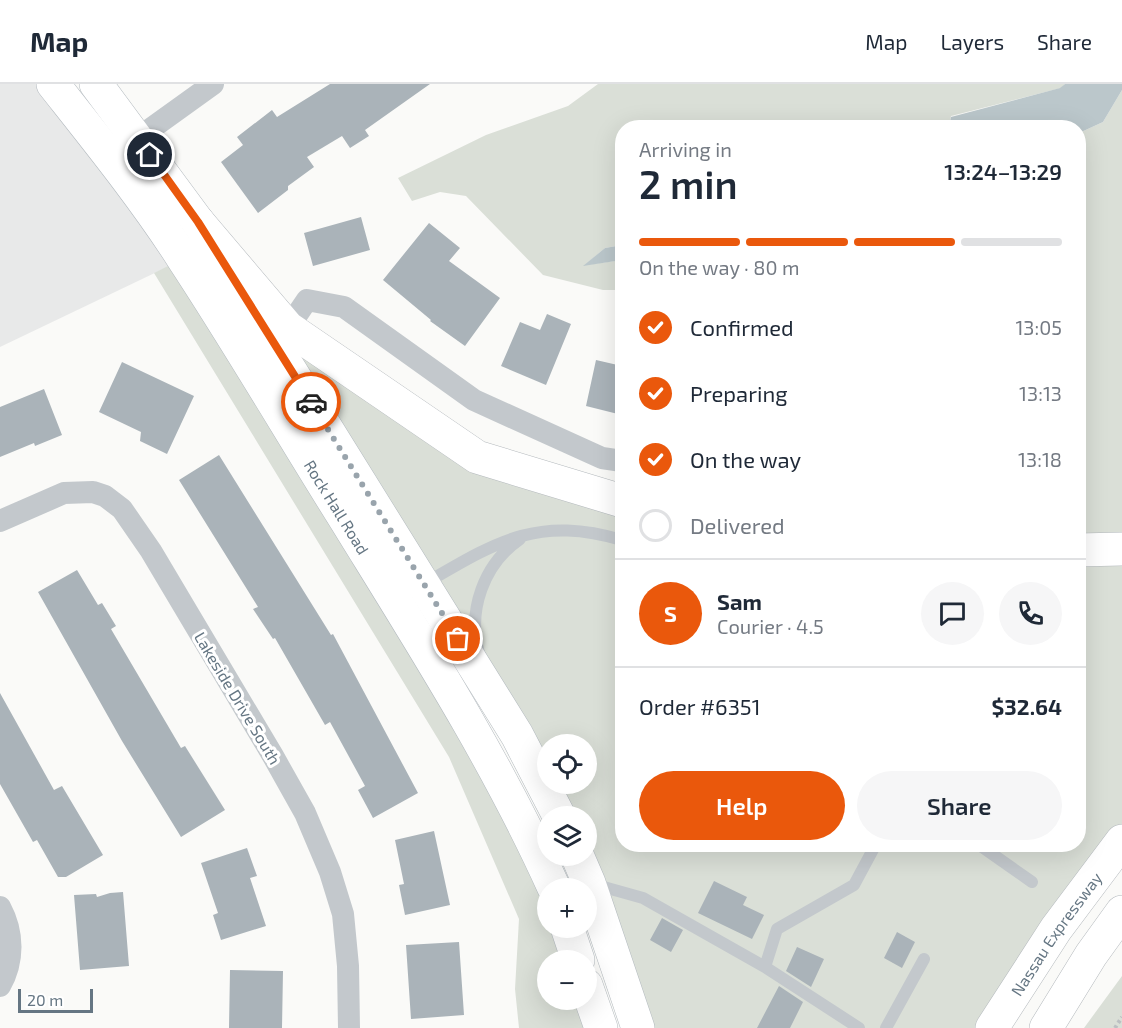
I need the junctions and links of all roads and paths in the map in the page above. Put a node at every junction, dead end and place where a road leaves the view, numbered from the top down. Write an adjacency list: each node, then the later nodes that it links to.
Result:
1 (53, 84): 14 (main road, Rock Hall Road)
2 (96, 84): 4 (main road, Rock Hall Road)
3 (213, 84): 4 (street)
4 (138, 138): 5 (main road, Rock Hall Road)
5 (198, 222): 6 (main road); 14 (main road, Rock Hall Road)
6 (288, 328): 7 (street); 8 (main road)
7 (615, 460)
8 (615, 499)
9 (0, 521): 30 (street, Lakeside Drive South)
10 (540, 531): 11 (lane); 14 (lane); 15 (lane)
11 (615, 539)
12 (1122, 549): 13 (main road)
13 (1086, 550)
14 (409, 593): 15 (main road, Rock Hall Road); 21 (main road, Rock Hall Road)
15 (491, 694): 16 (main road, Rock Hall Road)
16 (554, 806)
17 (1122, 841): 35 (main road, Nassau Expressway)
18 (872, 852): 26 (lane)
19 (989, 852): 22 (lane)
20 (583, 869): 26 (lane); 32 (main road)
21 (549, 878)
22 (1032, 882)
23 (0, 907): 27 (street)
24 (1122, 912): 36 (main road)
25 (924, 960): 34 (lane)
26 (765, 967): 33 (lane)
27 (0, 986)
28 (595, 1010): 31 (main road)
29 (1122, 1017): 37 (path)
30 (349, 1028)
31 (601, 1028)
32 (638, 1028)
33 (859, 1028)
34 (886, 1028)
35 (992, 1028)
36 (1046, 1028)
37 (1115, 1028)

